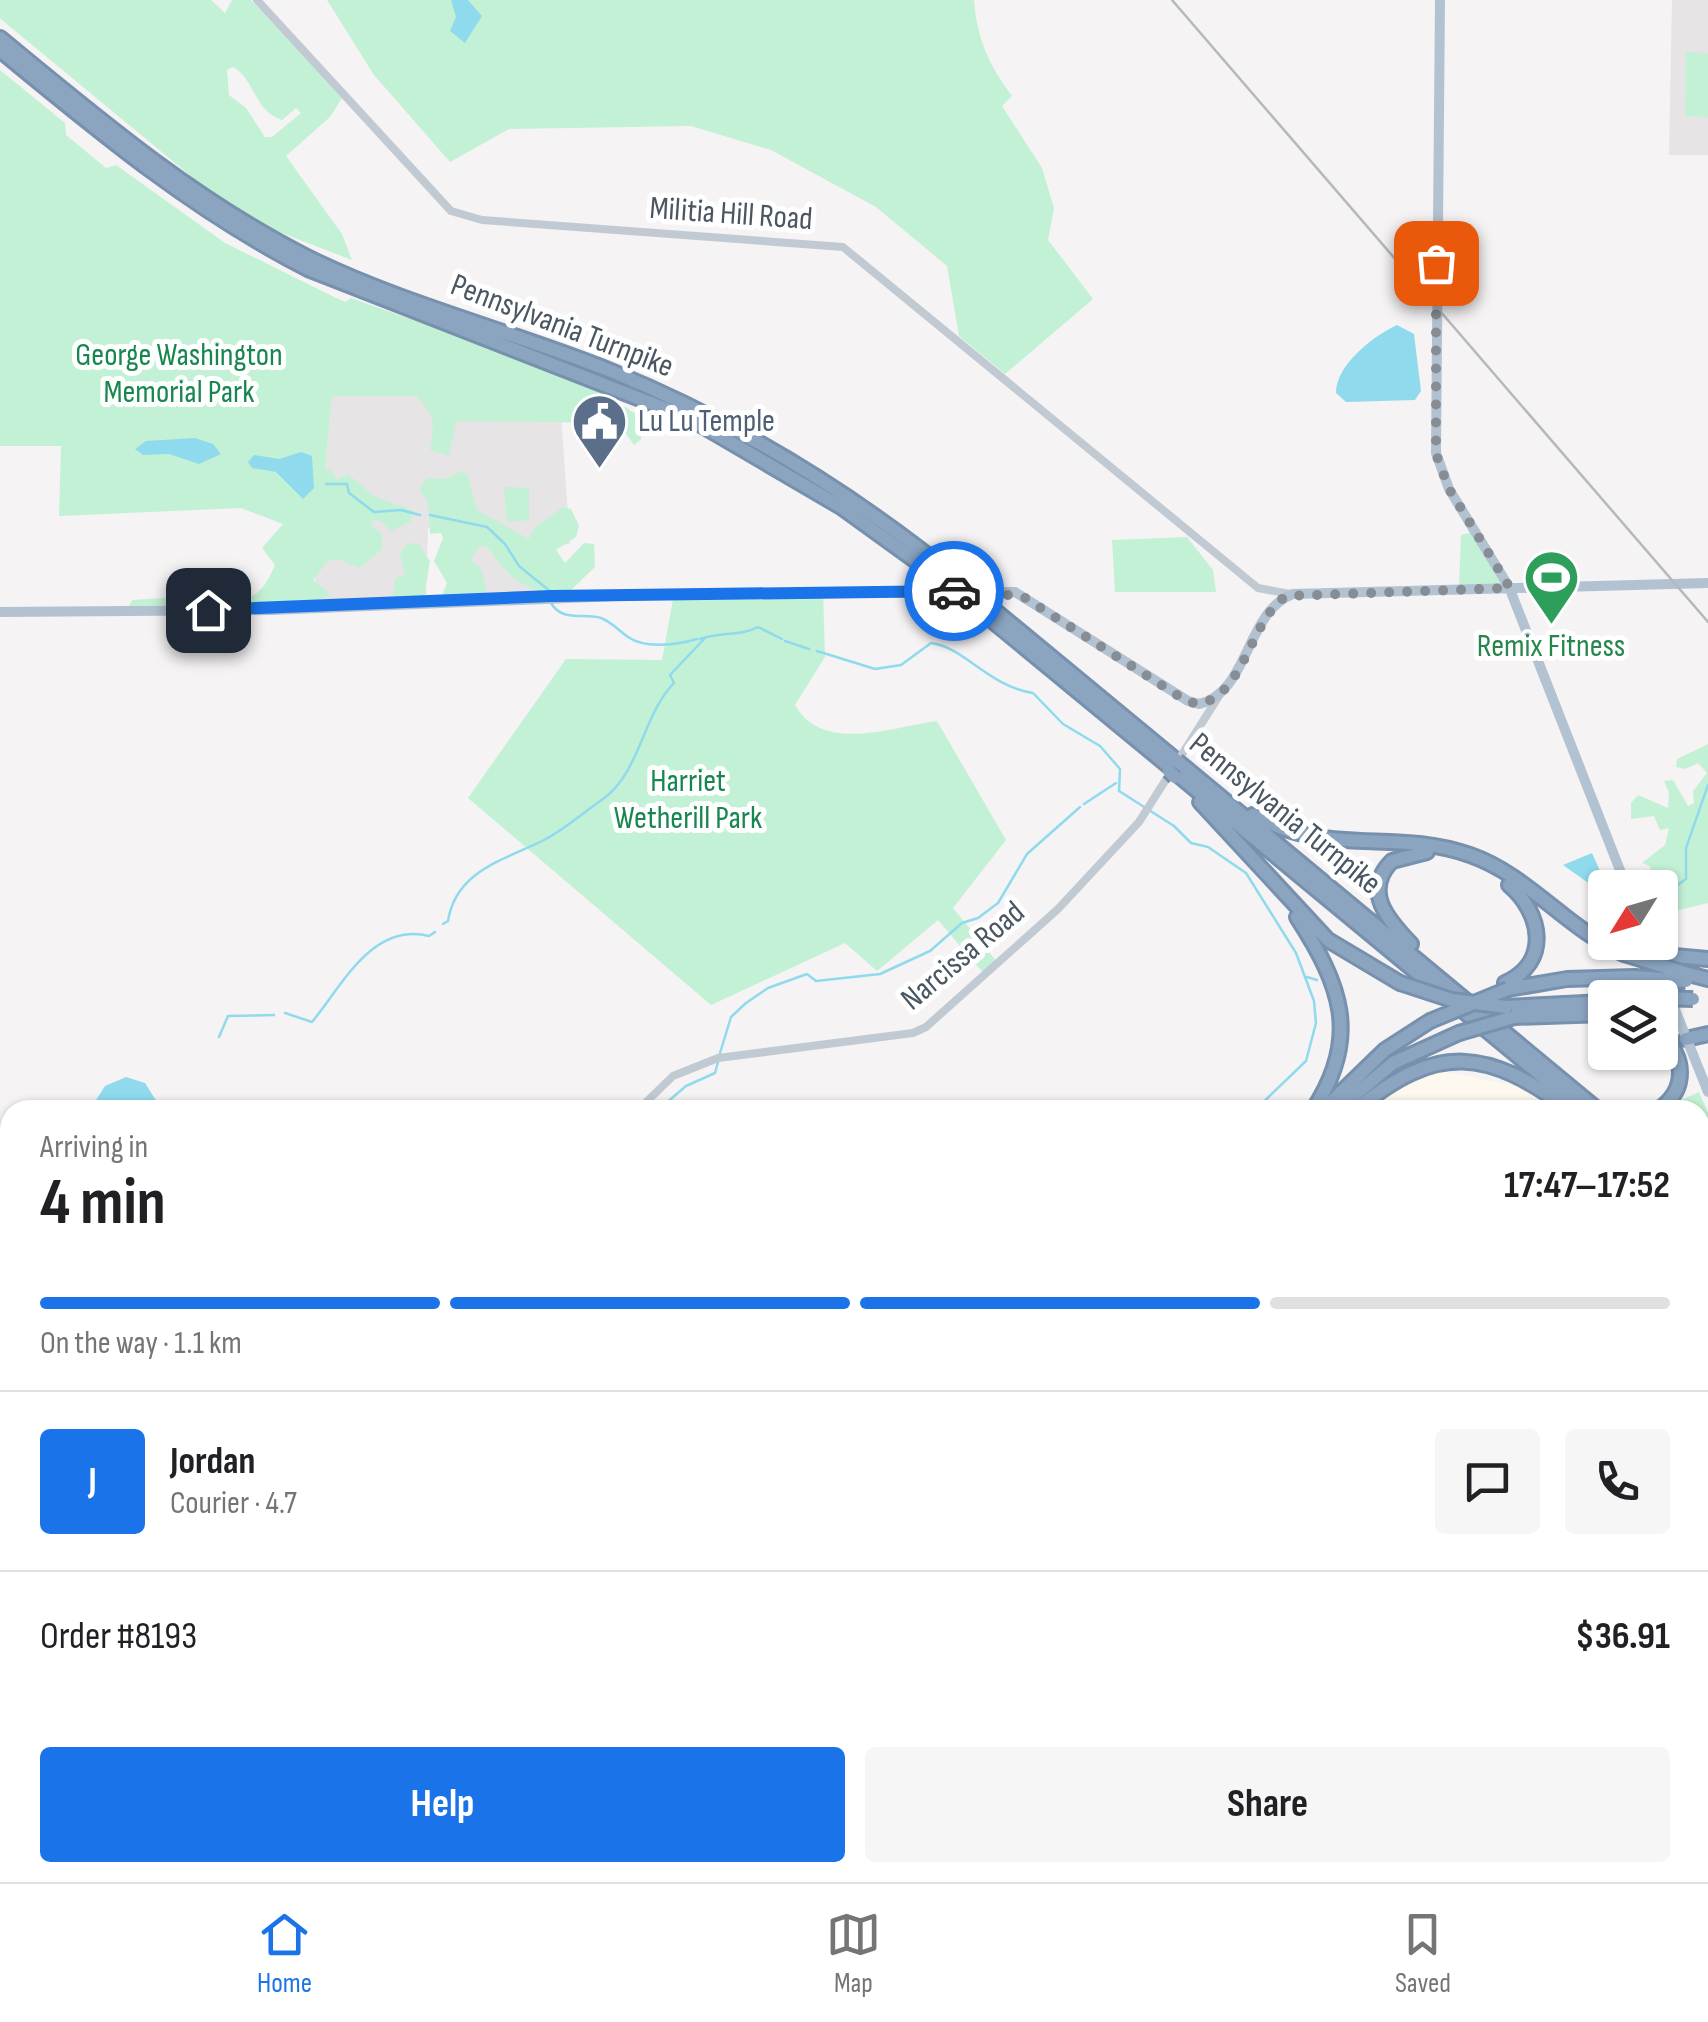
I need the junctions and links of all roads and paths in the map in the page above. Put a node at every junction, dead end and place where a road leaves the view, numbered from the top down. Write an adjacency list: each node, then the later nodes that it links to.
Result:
1 (257, 0): 8 (street, Militia Hill Road)
2 (1440, 0): 6 (main road)
3 (0, 38): 7 (highway, Pennsylvania Turnpike)
4 (0, 50): 7 (highway, Pennsylvania Turnpike, bridge)
5 (1708, 583): 6 (main road)
6 (1510, 588): 8 (main road); 14 (main road)
7 (963, 590): 11 (highway, Pennsylvania Turnpike); 11 (highway, Pennsylvania Turnpike, bridge)
8 (1292, 594): 10 (main road)
9 (0, 612): 10 (main road)
10 (1224, 688): 30 (street, Narcissa Road)
11 (1175, 769): 12 (highway, Pennsylvania Turnpike); 13 (highway); 36 (highway, Pennsylvania Turnpike)
12 (1230, 804): 18 (highway, bridge); 19 (highway, Pennsylvania Turnpike)
13 (1255, 858): 23 (highway, bridge); 31 (highway)
14 (1620, 870)
15 (1678, 953): 16 (highway)
16 (1708, 958)
17 (1655, 960): 26 (main road)
18 (1686, 977): 20 (highway); 21 (highway, bridge)
19 (1446, 982): 21 (highway); 28 (highway, Pennsylvania Turnpike)
20 (1708, 982)
21 (1506, 986): 32 (highway, bridge)
22 (1588, 1004): 23 (highway)
23 (1510, 1012): 24 (highway); 33 (highway, bridge)
24 (1588, 1014)
25 (1708, 1034): 26 (highway)
26 (1686, 1039): 29 (main road)
27 (1678, 1062): 39 (highway)
28 (1562, 1080): 37 (highway, Pennsylvania Turnpike); 38 (highway)
29 (1708, 1092)
30 (649, 1100)
31 (1317, 1100)
32 (1334, 1100)
33 (1349, 1100)
34 (1370, 1100): 35 (highway)
35 (1555, 1100)
36 (1571, 1100)
37 (1586, 1100)
38 (1596, 1100)
39 (1669, 1100)

